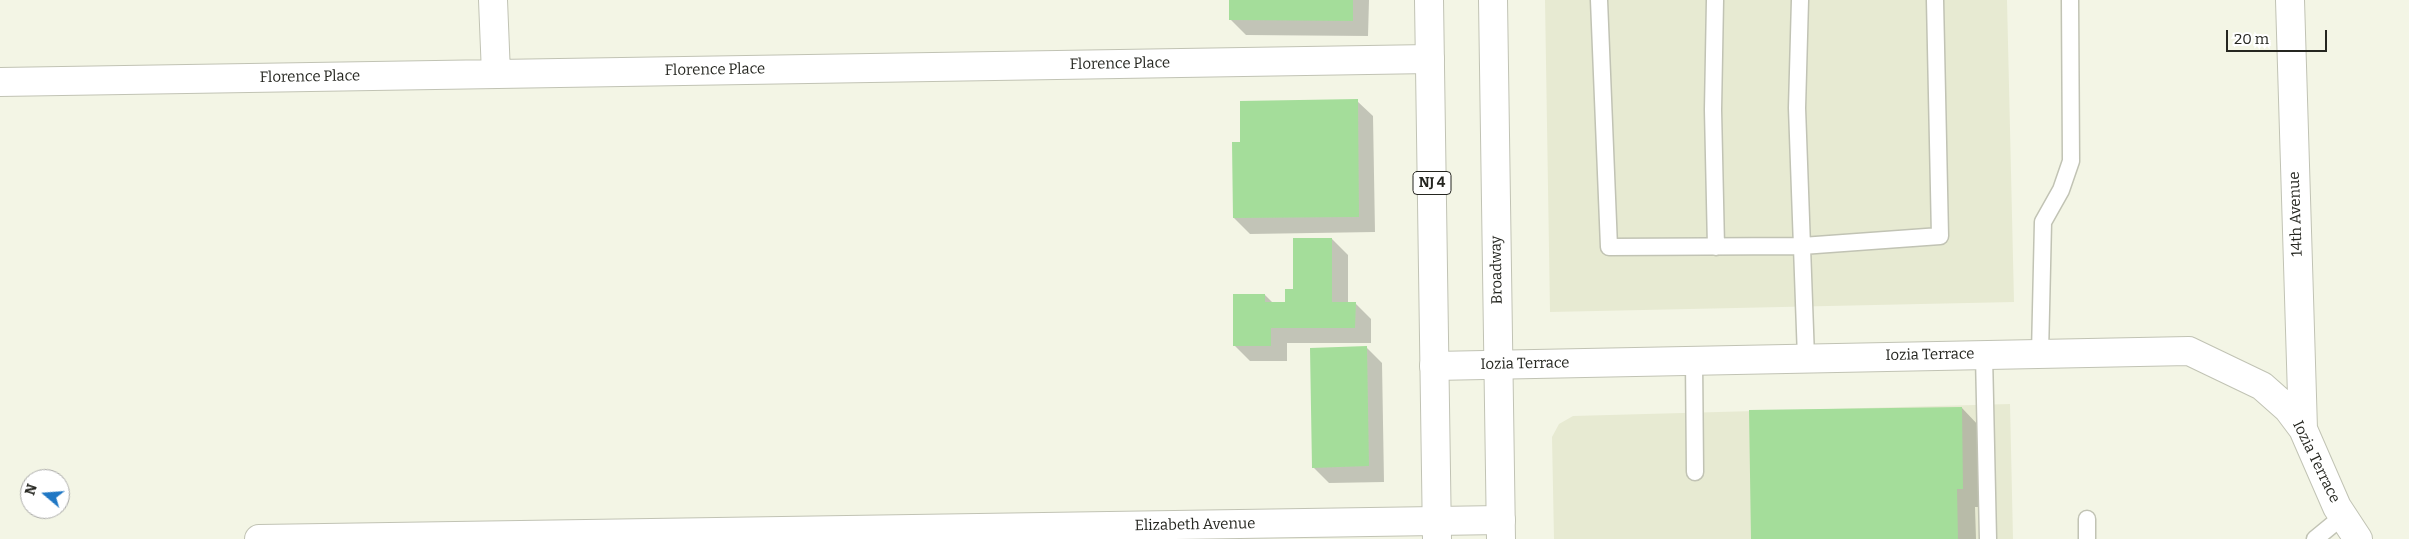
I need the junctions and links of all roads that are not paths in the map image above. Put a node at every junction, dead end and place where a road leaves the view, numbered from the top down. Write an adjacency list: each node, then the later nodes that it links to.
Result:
1 (493, 0): 11 (street)
2 (1429, 0): 10 (street, NJ 4)
3 (1493, 0): 19 (street, Broadway)
4 (1599, 0): 14 (lane)
5 (1715, 0): 14 (lane)
6 (1800, 0): 13 (lane)
7 (1935, 0): 13 (lane)
8 (2070, 0): 15 (lane)
9 (2290, 0): 21 (street, 14th Avenue)
10 (1430, 59): 11 (street, Florence Place); 20 (street, NJ 4)
11 (496, 74): 12 (street, Florence Place)
12 (0, 82)
13 (1802, 246): 14 (lane); 17 (lane)
14 (1716, 247)
15 (2040, 354): 16 (street, Iozia Terrace); 21 (street, Iozia Terrace)
16 (1984, 355): 17 (street, Iozia Terrace); 30 (lane)
17 (1806, 358): 18 (street, Iozia Terrace)
18 (1694, 360): 19 (street, Iozia Terrace); 22 (lane)
19 (1499, 364): 20 (street, Iozia Terrace); 26 (street, Broadway)
20 (1434, 366): 25 (street, NJ 4)
21 (2303, 429): 23 (street, Iozia Terrace)
22 (1694, 472)
23 (2343, 516): 32 (lane, Iozia Terrace); 33 (street, Iozia Terrace)
24 (2087, 519): 31 (lane)
25 (1437, 530): 26 (street, Elizabeth Avenue); 27 (street, Elizabeth Avenue)
26 (1501, 530)
27 (1163, 532): 28 (street, Elizabeth Avenue)
28 (503, 537): 29 (street, Elizabeth Avenue)
29 (259, 539)
30 (1988, 539)
31 (2087, 539)
32 (2315, 539)
33 (2358, 539)

